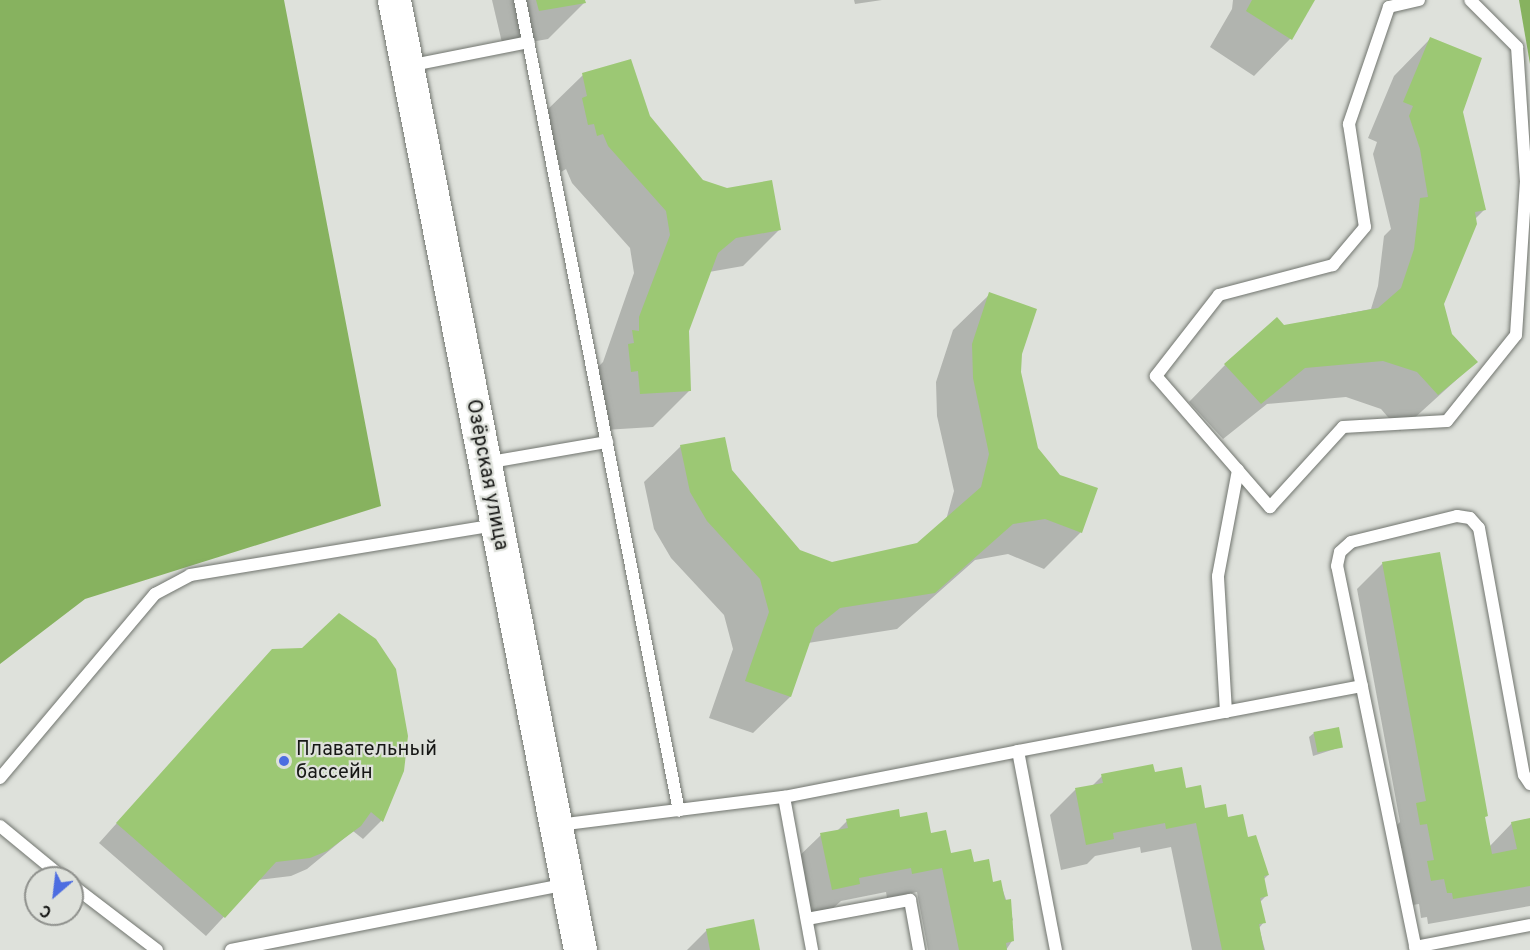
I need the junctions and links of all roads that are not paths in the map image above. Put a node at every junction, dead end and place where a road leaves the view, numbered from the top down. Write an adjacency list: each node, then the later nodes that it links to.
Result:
1 (394, 0): 6 (main road, Озёрская улица)
2 (520, 0): 5 (lane)
3 (1419, 0): 9 (lane)
4 (1470, 0): 9 (lane)
5 (529, 42): 6 (lane); 7 (lane)
6 (407, 67): 8 (main road, Озёрская улица)
7 (607, 442): 8 (lane); 17 (lane)
8 (484, 463): 10 (main road, Озёрская улица)
9 (1238, 470): 12 (lane)
10 (496, 525): 14 (lane); 19 (main road, Озёрская улица)
11 (1362, 686): 12 (lane); 15 (lane); 25 (lane)
12 (1226, 712): 13 (lane)
13 (1018, 751): 16 (lane); 31 (lane)
14 (0, 778)
15 (1530, 784)
16 (784, 797): 17 (lane); 23 (lane)
17 (679, 811): 19 (lane)
18 (0, 826): 20 (lane)
19 (555, 826): 21 (main road, Озёрская улица)
20 (48, 866)
21 (567, 884): 27 (lane); 28 (main road, Озёрская улица)
22 (84, 894): 26 (lane)
23 (807, 919): 29 (lane); 30 (lane)
24 (1530, 925): 25 (lane)
25 (1415, 948)
26 (157, 950)
27 (231, 950)
28 (580, 950)
29 (812, 950)
30 (920, 950)
31 (1056, 950)

